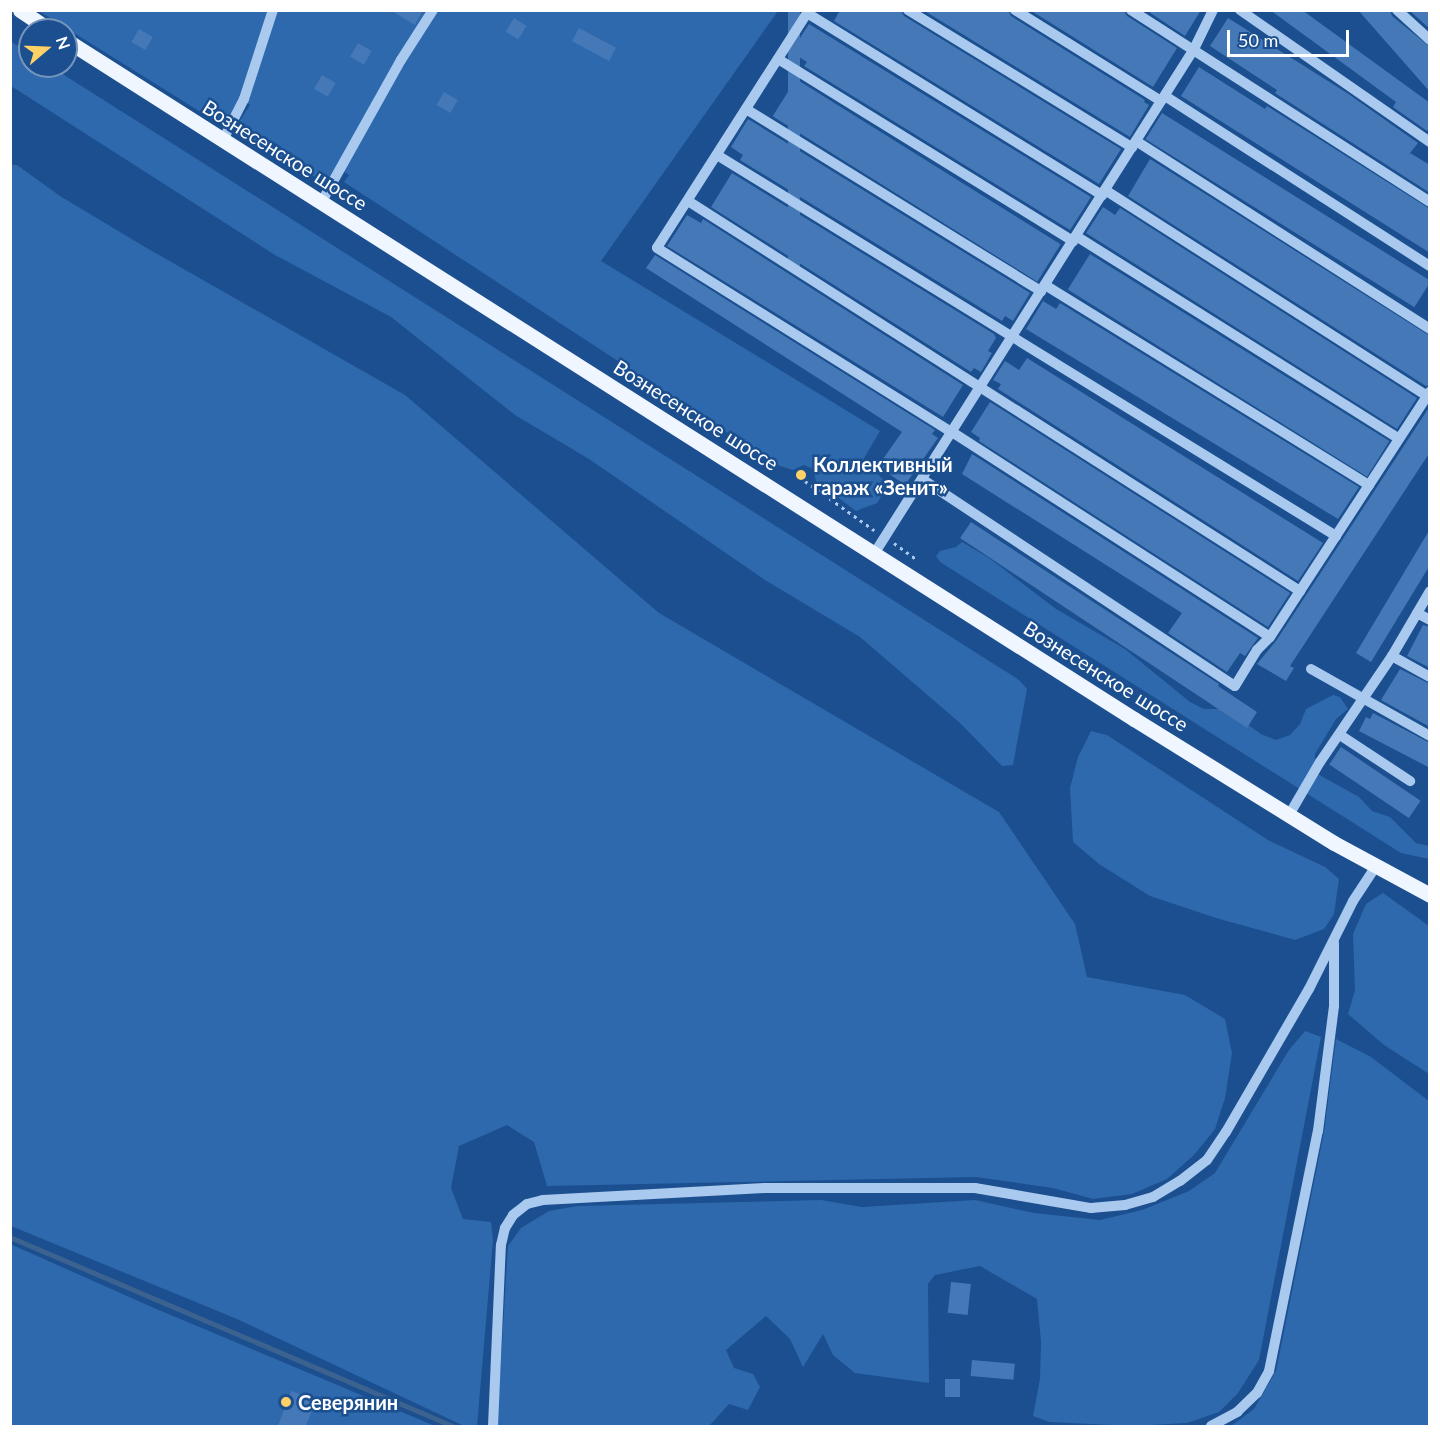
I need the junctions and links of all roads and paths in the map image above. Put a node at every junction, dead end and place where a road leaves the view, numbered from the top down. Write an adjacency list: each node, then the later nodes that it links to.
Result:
1 (273, 10): 16 (lane)
2 (433, 10): 22 (lane)
3 (908, 10): 18 (lane)
4 (1015, 10): 14 (lane)
5 (1131, 10): 12 (lane)
6 (1213, 10): 12 (lane)
7 (1240, 10): 17 (lane)
8 (1396, 10): 10 (lane)
9 (808, 12): 13 (lane); 20 (lane)
10 (1430, 40)
11 (78, 48): 16 (main road, Вознесенское шоссе)
12 (1194, 49): 14 (lane); 23 (lane)
13 (778, 59): 15 (lane); 24 (lane)
14 (1163, 98): 18 (lane); 25 (lane)
15 (746, 109): 19 (lane); 26 (lane)
16 (223, 140): 22 (main road, Вознесенское шоссе)
17 (1430, 141)
18 (1134, 144): 20 (lane); 27 (lane)
19 (717, 154): 21 (lane); 28 (lane)
20 (1104, 192): 24 (lane); 30 (lane)
21 (688, 201): 29 (lane); 31 (lane)
22 (321, 202): 38 (main road, Вознесенское шоссе)
23 (1430, 202)
24 (1074, 239): 26 (lane); 32 (lane)
25 (1430, 266)
26 (1043, 288): 28 (lane); 35 (lane)
27 (1430, 329)
28 (1013, 335): 29 (lane); 36 (lane)
29 (981, 386): 31 (lane); 40 (lane)
30 (1428, 394): 32 (lane)
31 (952, 432): 33 (lane); 44 (lane)
32 (1399, 439): 35 (lane)
33 (922, 479): 37 (lane); 44 (lane)
34 (805, 481): 37 (path)
35 (1369, 485): 36 (lane)
36 (1336, 536): 40 (lane)
37 (885, 537): 38 (lane); 39 (path)
38 (874, 554): 52 (main road, Вознесенское шоссе)
39 (915, 558)
40 (1300, 591): 44 (lane)
41 (1430, 591): 42 (lane)
42 (1417, 613): 43 (lane); 45 (lane)
43 (1430, 620)
44 (1270, 637)
45 (1392, 656): 47 (lane); 48 (lane)
46 (1311, 669): 48 (lane)
47 (1430, 677)
48 (1364, 699): 49 (lane); 50 (lane)
49 (1340, 735): 51 (lane); 52 (lane)
50 (1430, 736)
51 (1410, 781)
52 (1289, 815): 53 (main road, Вознесенское шоссе)
53 (1376, 866): 54 (main road, Вознесенское шоссе); 55 (lane)
54 (1428, 891)
55 (1334, 940): 56 (lane); 57 (lane)
56 (493, 1426)
57 (1211, 1426)

